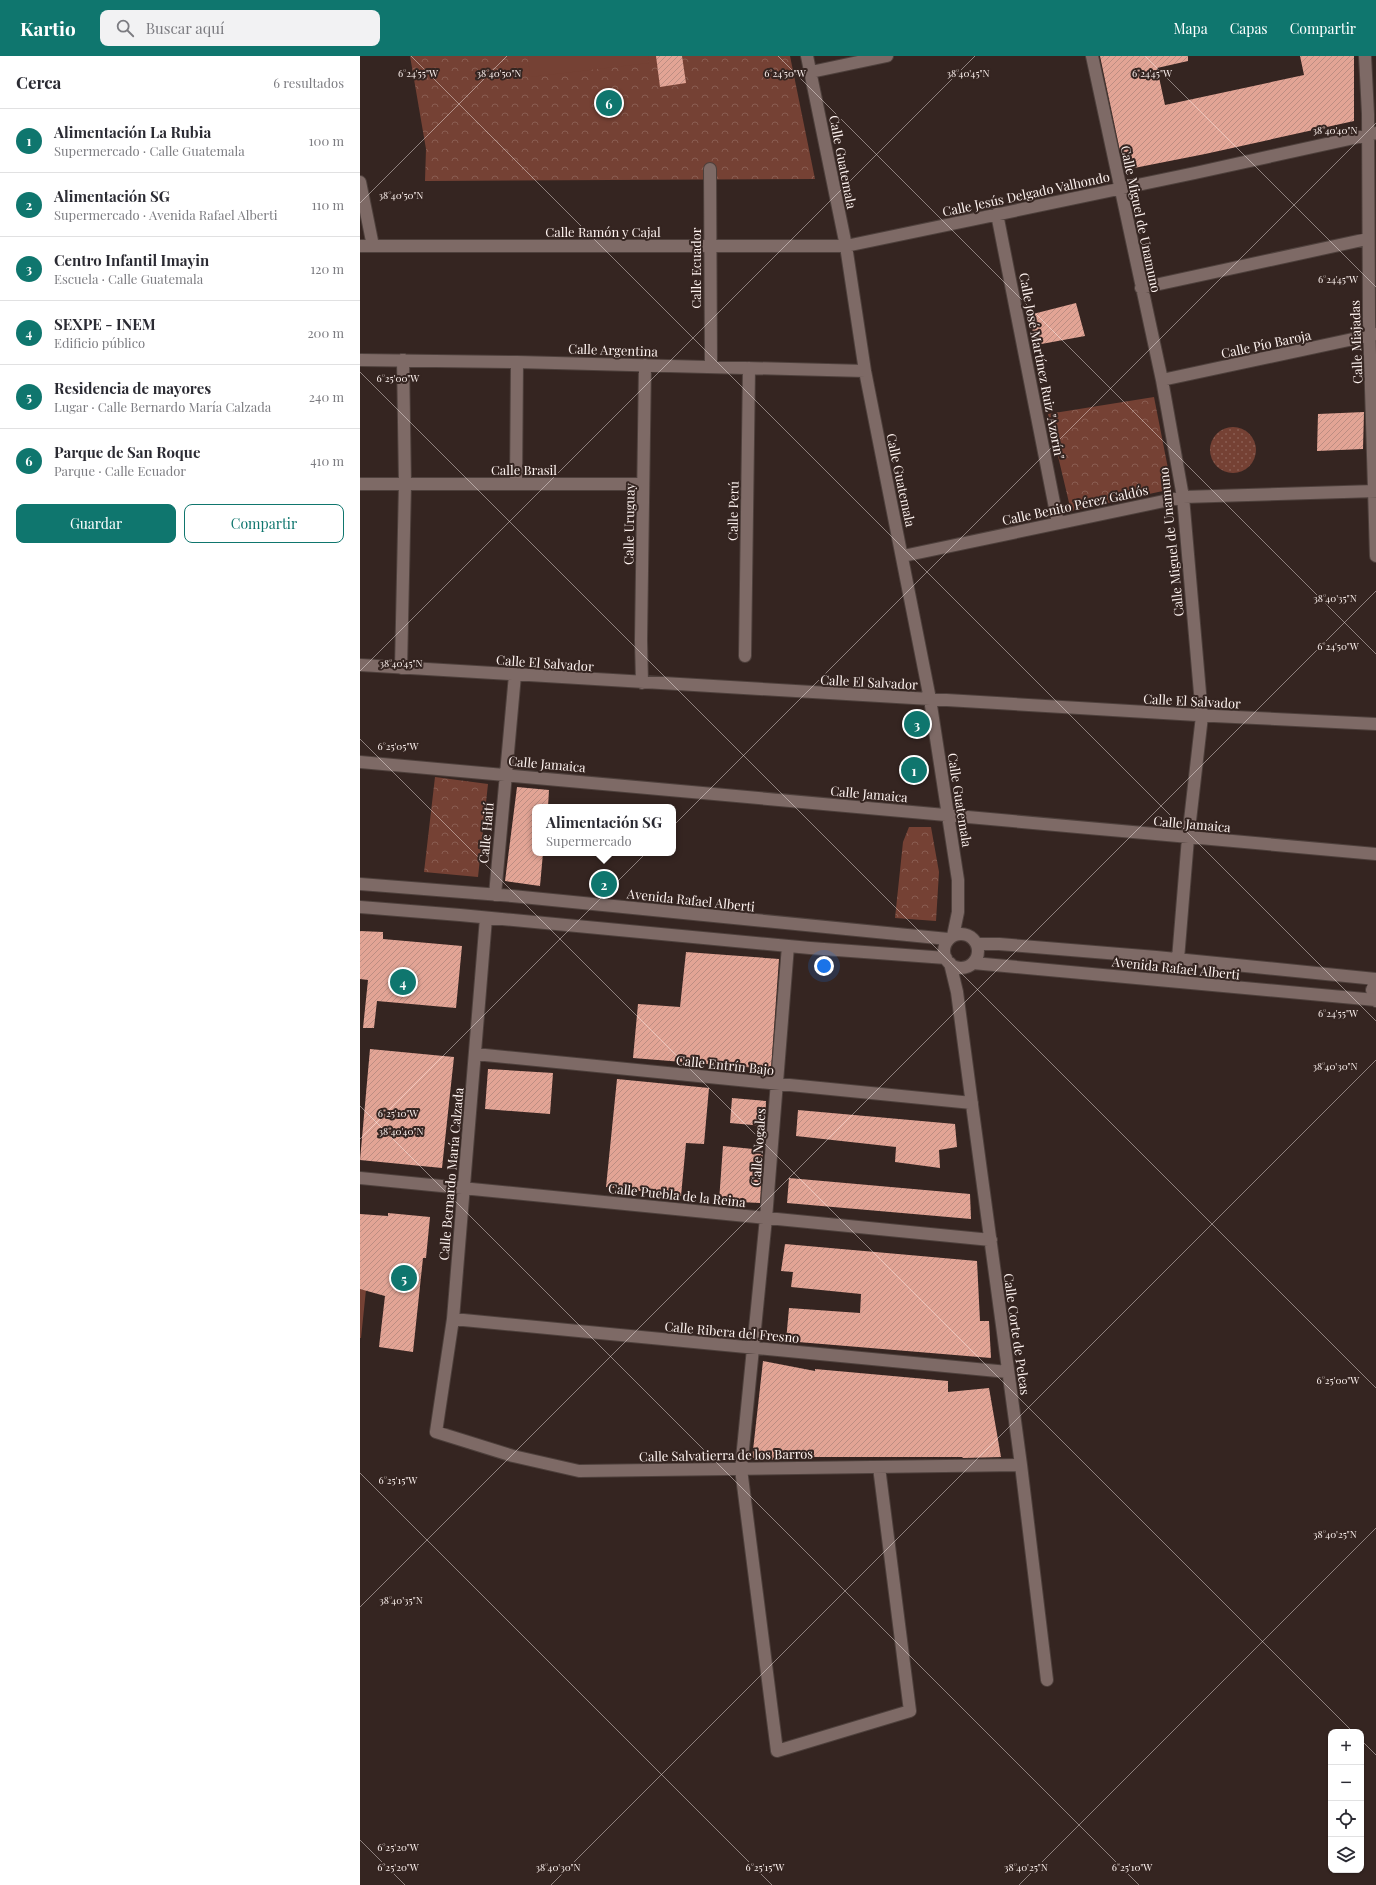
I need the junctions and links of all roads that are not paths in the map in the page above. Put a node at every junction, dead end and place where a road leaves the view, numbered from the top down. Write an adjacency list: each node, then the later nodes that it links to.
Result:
1 (807, 56): 5 (street, Calle Guatemala)
2 (887, 56): 5 (street)
3 (1092, 56): 9 (street, Calle Miguel de Unamuno)
4 (1366, 56): 6 (street, Calle Miajadas)
5 (811, 72): 15 (street, Calle Guatemala)
6 (1372, 134): 9 (street, Calle Jesús Delgado Valhondo); 11 (street, Calle Miajadas)
7 (710, 169): 14 (street, Calle Ecuador)
8 (360, 182): 13 (street)
9 (1119, 188): 10 (street, Calle Jesús Delgado Valhondo); 16 (street, Calle Miguel de Unamuno)
10 (997, 214): 15 (street, Calle Jesús Delgado Valhondo); 32 (street, Calle José Martínez Ruiz "Azorín")
11 (1367, 239): 16 (street); 17 (street, Calle Miajadas)
12 (360, 246): 13 (street, Calle Ramón y Cajal)
13 (373, 246): 14 (street, Calle Ramón y Cajal)
14 (710, 246): 15 (street, Calle Ramón y Cajal); 22 (street, Calle Ecuador)
15 (846, 246): 24 (street, Calle Guatemala)
16 (1141, 288): 25 (street, Calle Miguel de Unamuno)
17 (1372, 335): 25 (street, Calle Pío Baroja); 30 (street, Calle Miajadas)
18 (360, 360): 19 (street, Calle Argentina)
19 (403, 360): 20 (street, Calle Argentina); 27 (street)
20 (517, 362): 21 (street, Calle Argentina); 28 (street)
21 (645, 365): 22 (street, Calle Argentina); 29 (street, Calle Uruguay)
22 (711, 367): 23 (street, Calle Argentina)
23 (749, 368): 24 (street, Calle Argentina); 35 (street, Calle Perú)
24 (865, 371): 33 (street, Calle Guatemala)
25 (1162, 380): 31 (street, Calle Miguel de Unamuno)
26 (360, 484): 27 (street, Calle Brasil)
27 (405, 484): 28 (street, Calle Brasil); 37 (street)
28 (516, 484): 29 (street, Calle Brasil)
29 (644, 484): 39 (street, Calle Uruguay)
30 (1376, 491): 31 (street, Calle Benito Pérez Galdós); 34 (street, Calle Miajadas)
31 (1183, 497): 32 (street, Calle Benito Pérez Galdós); 41 (street, Calle Miguel de Unamuno)
32 (1058, 523): 33 (street, Calle Benito Pérez Galdós)
33 (902, 556): 40 (street, Calle Guatemala)
34 (1376, 556)
35 (745, 656)
36 (360, 665): 37 (street, Calle El Salvador)
37 (401, 668): 38 (street, Calle El Salvador)
38 (515, 674): 39 (street, Calle El Salvador); 44 (street, Calle Haití)
39 (642, 683): 40 (street, Calle El Salvador)
40 (930, 699): 41 (street, Calle El Salvador); 45 (street, Calle Guatemala)
41 (1202, 716): 42 (street, Calle El Salvador); 46 (street, Calle Miguel de Unamuno)
42 (1376, 724)
43 (360, 762): 44 (street, Calle Jamaica)
44 (506, 774): 45 (street, Calle Jamaica); 49 (street, Calle Haití)
45 (948, 816): 46 (street, Calle Jamaica); 51 (street, Calle Guatemala)
46 (1188, 838): 47 (street, Calle Jamaica); 56 (street, Calle Miguel de Unamuno)
47 (1376, 854)
48 (360, 884): 49 (street, Avenida Rafael Alberti)
49 (495, 895): 53 (street, Avenida Rafael Alberti)
50 (360, 907): 52 (street)
51 (958, 912): 53 (street, Calle Guatemala); 54 (street, Calle Guatemala)
52 (486, 918): 55 (street); 62 (street, Calle Bernardo María Calzada)
53 (950, 938): 54 (street); 57 (street)
54 (975, 941): 56 (street, Avenida Rafael Alberti); 58 (street)
55 (788, 946): 57 (street); 63 (street, Calle Nogales)
56 (1178, 959): 59 (street, Avenida Rafael Alberti)
57 (948, 961): 58 (street); 60 (street, Calle Corte de Peleas)
58 (971, 964): 60 (street); 61 (street, Avenida Rafael Alberti)
59 (1376, 979): 61 (street)
60 (957, 992): 64 (street, Calle Corte de Peleas)
61 (1376, 1001)
62 (475, 1054): 63 (street, Calle Entrín Bajo); 66 (street, Calle Bernardo María Calzada)
63 (776, 1085): 64 (street, Calle Entrín Bajo); 67 (street, Calle Nogales)
64 (972, 1103): 68 (street, Calle Corte de Peleas)
65 (360, 1178): 66 (street, Calle Puebla de la Reina)
66 (463, 1188): 67 (street, Calle Puebla de la Reina); 69 (street, Calle Bernardo María Calzada)
67 (766, 1218): 68 (street, Calle Puebla de la Reina); 70 (street, Calle Nogales)
68 (991, 1240): 71 (street, Calle Corte de Peleas)
69 (453, 1319): 70 (street, Calle Ribera del Fresno); 72 (street, Calle Bernardo María Calzada)
70 (752, 1348): 71 (street, Calle Ribera del Fresno); 75 (street, Calle Nogales)
71 (1008, 1372): 73 (street, Calle Corte de Peleas)
72 (436, 1432): 75 (street, Calle Salvatierra de los Barros)
73 (1021, 1465): 74 (street, Calle Salvatierra de los Barros); 76 (street, Calle Corte de Peleas)
74 (880, 1467): 75 (street, Calle Salvatierra de los Barros); 75 (street, Calle Nogales)
75 (741, 1469)
76 (1047, 1680)

